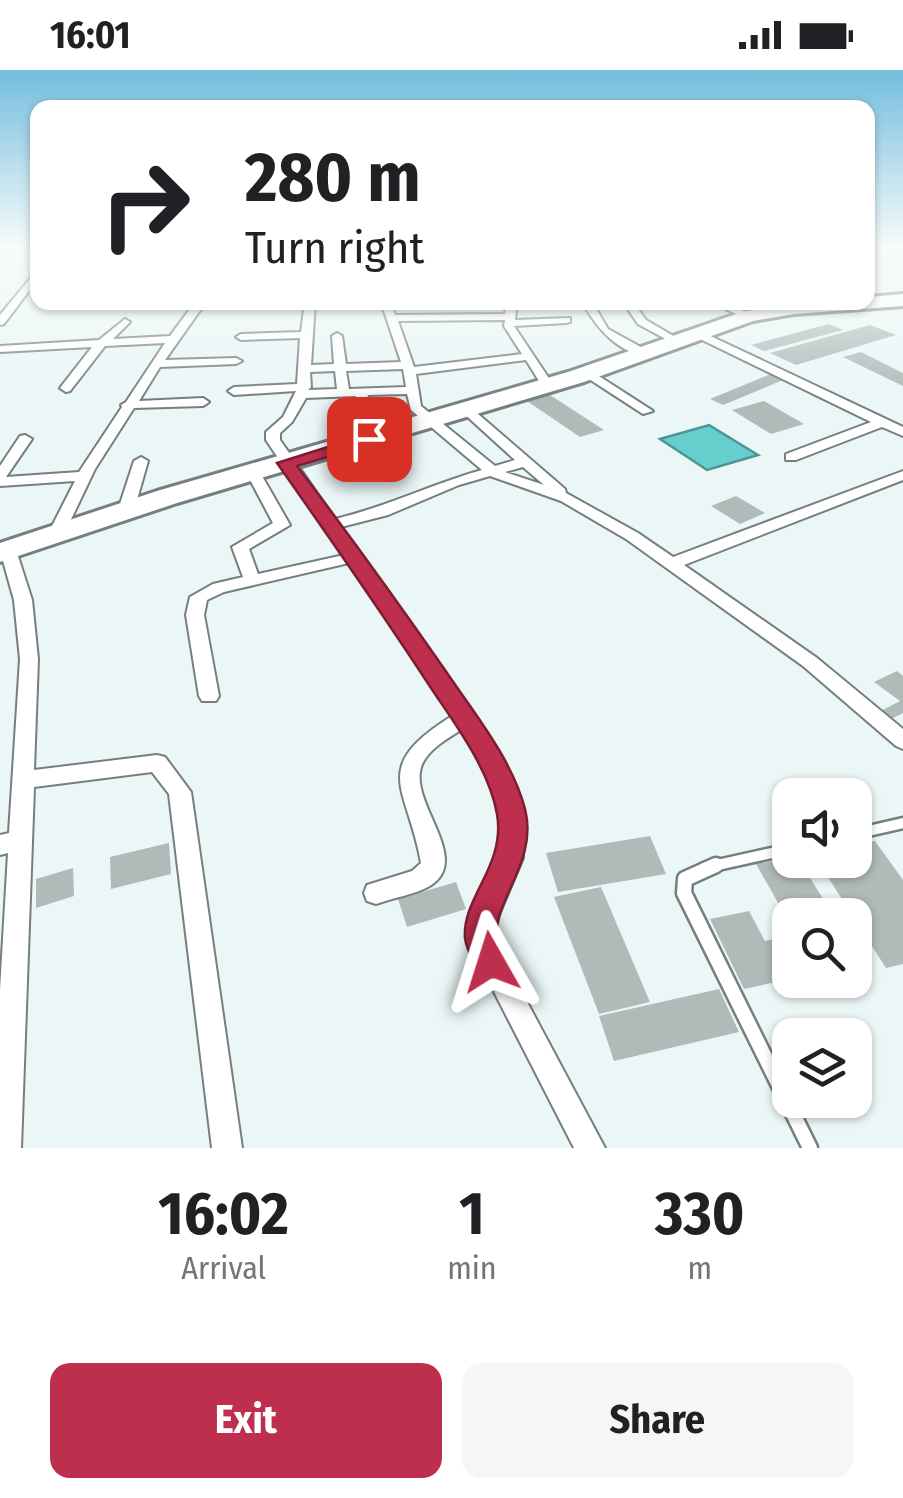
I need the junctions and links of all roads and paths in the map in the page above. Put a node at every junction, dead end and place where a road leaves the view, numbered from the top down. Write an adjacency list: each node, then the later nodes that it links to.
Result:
1 (25, 297): 16 (street)
2 (903, 300): 3 (highway)
3 (875, 301)
4 (194, 310): 22 (street)
5 (309, 310): 18 (street)
6 (390, 310): 13 (street)
7 (510, 310): 14 (street)
8 (592, 310): 25 (street)
9 (634, 310): 21 (street)
10 (734, 310): 12 (street)
11 (769, 310): 12 (highway)
12 (749, 316): 21 (highway)
13 (394, 318): 14 (street); 30 (street)
14 (508, 320): 15 (street); 26 (street)
15 (566, 320)
16 (0, 322)
17 (126, 322): 23 (street)
18 (305, 334): 20 (street); 31 (street)
19 (337, 336): 29 (street)
20 (241, 337)
21 (688, 338): 25 (highway); 45 (street)
22 (173, 339): 23 (street); 28 (street)
23 (99, 346): 24 (street); 34 (street)
24 (0, 349)
25 (644, 353): 32 (highway)
26 (526, 357): 30 (street); 33 (street)
27 (236, 360): 28 (street)
28 (159, 364): 41 (street)
29 (341, 368): 30 (street); 31 (street); 39 (street)
30 (408, 368): 36 (street)
31 (307, 369): 35 (street)
32 (588, 373): 33 (highway); 43 (street)
33 (548, 386): 42 (highway)
34 (66, 388)
35 (304, 390): 37 (street); 39 (street); 52 (street)
36 (414, 390): 38 (street); 44 (street)
37 (234, 391)
38 (363, 392): 39 (street); 48 (street)
39 (343, 393)
40 (202, 402): 41 (street)
41 (127, 406): 56 (street)
42 (466, 410): 44 (highway); 51 (street)
43 (647, 411)
44 (432, 420): 48 (highway); 54 (street)
45 (882, 422): 46 (street); 49 (street)
46 (903, 432)
47 (25, 439): 57 (street)
48 (369, 439): 52 (highway)
49 (791, 457)
50 (141, 461): 59 (street)
51 (525, 462): 54 (street); 58 (street)
52 (286, 463): 53 (highway); 60 (street)
53 (253, 472): 59 (highway); 65 (street)
54 (495, 473): 58 (street); 60 (street)
55 (903, 475): 64 (street)
56 (84, 476): 57 (street); 61 (street)
57 (0, 479)
58 (566, 498): 64 (street)
59 (126, 510): 61 (highway)
60 (333, 524): 63 (street)
61 (56, 534): 62 (highway)
62 (4, 552): 69 (street)
63 (356, 557): 65 (street); 67 (street)
64 (671, 564): 68 (street)
65 (252, 580): 66 (street)
66 (209, 696)
67 (464, 718): 74 (street); 78 (street)
68 (903, 742)
69 (24, 780): 72 (street); 77 (street)
70 (903, 824): 71 (lane)
71 (872, 830)
72 (10, 843): 75 (street)
73 (772, 853): 79 (lane)
74 (376, 893)
75 (8, 915): 76 (street)
76 (6, 1148)
77 (227, 1148)
78 (590, 1148)
79 (810, 1148)

